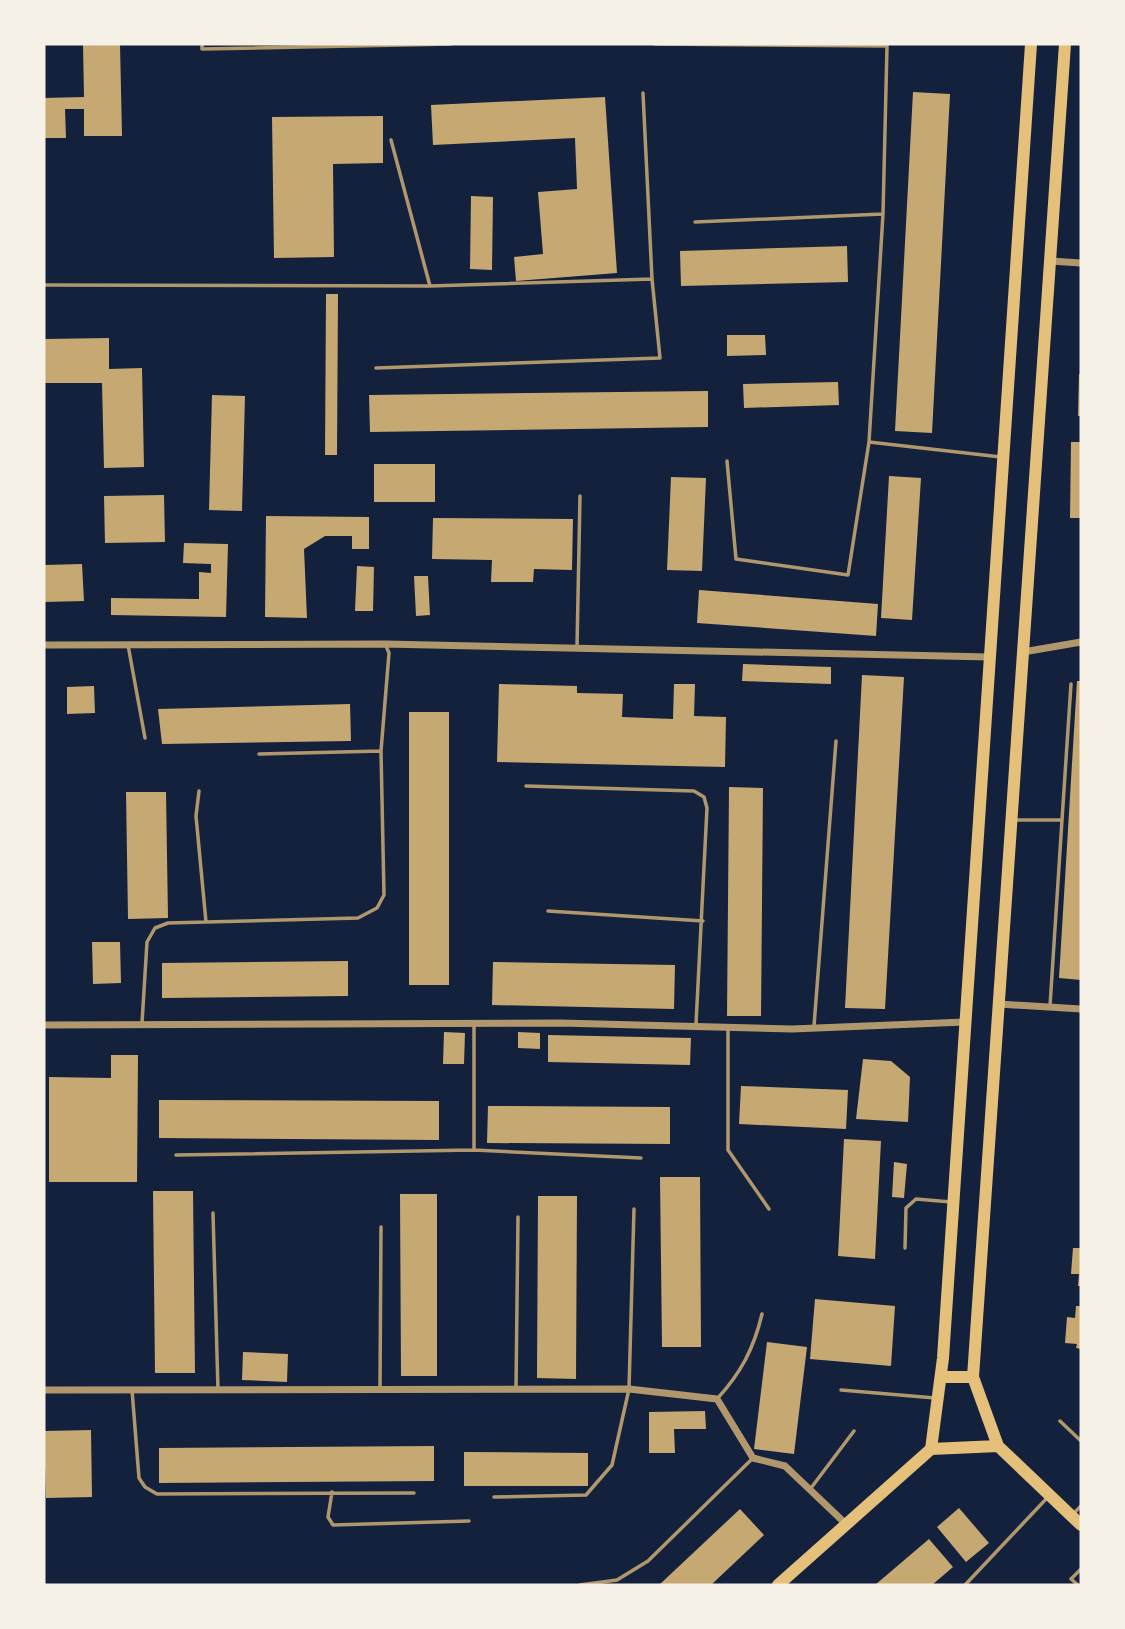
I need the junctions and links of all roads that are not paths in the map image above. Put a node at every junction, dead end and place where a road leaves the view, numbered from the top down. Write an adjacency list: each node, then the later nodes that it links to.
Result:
1 (202, 44): 2 (lane)
2 (451, 44)
3 (655, 44): 8 (lane)
4 (1031, 44): 17 (main road)
5 (1065, 44): 10 (main road)
6 (643, 93): 12 (lane)
7 (391, 140): 14 (lane)
8 (883, 214): 9 (lane); 16 (lane)
9 (695, 222)
10 (1051, 261): 11 (street); 25 (main road)
11 (1081, 263)
12 (652, 279): 14 (lane); 15 (lane)
13 (44, 285): 14 (lane)
14 (430, 286)
15 (376, 368)
16 (869, 442): 17 (lane); 18 (lane)
17 (1004, 457): 26 (main road)
18 (727, 461)
19 (579, 496): 24 (lane)
20 (1081, 642): 25 (street)
21 (385, 644): 23 (street); 24 (street); 30 (lane)
22 (44, 645): 23 (street)
23 (128, 645): 28 (lane)
24 (577, 648): 26 (street)
25 (1023, 652): 34 (main road)
26 (990, 657): 42 (main road)
27 (1071, 684): 35 (lane)
28 (145, 738)
29 (836, 741): 48 (lane)
30 (381, 751): 31 (lane); 38 (lane)
31 (259, 754)
32 (526, 786): 37 (lane)
33 (199, 792): 38 (lane)
34 (1012, 820): 35 (lane); 39 (main road)
35 (1062, 820): 40 (lane)
36 (548, 911): 37 (lane)
37 (703, 921): 46 (lane)
38 (206, 922): 45 (lane)
39 (999, 1004): 40 (street); 61 (main road)
40 (1051, 1007): 41 (street)
41 (1081, 1009)
42 (965, 1022): 48 (street); 52 (main road)
43 (474, 1024): 45 (street); 46 (street); 49 (lane)
44 (44, 1025): 45 (street)
45 (142, 1025)
46 (696, 1027): 47 (street)
47 (728, 1028): 48 (street); 54 (lane)
48 (814, 1028)
49 (474, 1150): 50 (lane); 51 (lane)
50 (176, 1155)
51 (641, 1158)
52 (953, 1202): 58 (lane); 60 (main road)
53 (634, 1209): 64 (lane)
54 (769, 1209)
55 (213, 1213): 67 (lane)
56 (518, 1217): 63 (lane)
57 (381, 1227): 62 (lane)
58 (905, 1248)
59 (762, 1314): 70 (lane)
60 (941, 1377): 61 (main road); 69 (main road)
61 (973, 1377): 74 (main road)
62 (380, 1389): 63 (street); 67 (street)
63 (516, 1389): 64 (street)
64 (629, 1389): 70 (street); 81 (lane)
65 (44, 1390): 66 (street)
66 (132, 1390): 67 (street); 78 (lane)
67 (218, 1390)
68 (841, 1390): 69 (lane)
69 (937, 1398): 75 (main road)
70 (717, 1399): 76 (street)
71 (1060, 1421): 73 (lane)
72 (854, 1431): 77 (lane)
73 (1081, 1441)
74 (998, 1446): 75 (main road); 80 (main road)
75 (931, 1449): 85 (main road)
76 (753, 1458): 77 (street); 87 (lane)
77 (811, 1488): 85 (street)
78 (332, 1492): 79 (lane); 84 (lane)
79 (414, 1493)
80 (1050, 1495): 83 (main road); 89 (lane)
81 (494, 1497)
82 (1081, 1506): 83 (lane)
83 (1076, 1520)
84 (469, 1521)
85 (846, 1524): 88 (main road)
86 (1081, 1569): 90 (lane)
87 (580, 1585)
88 (778, 1585)
89 (965, 1585)
90 (1078, 1585)

